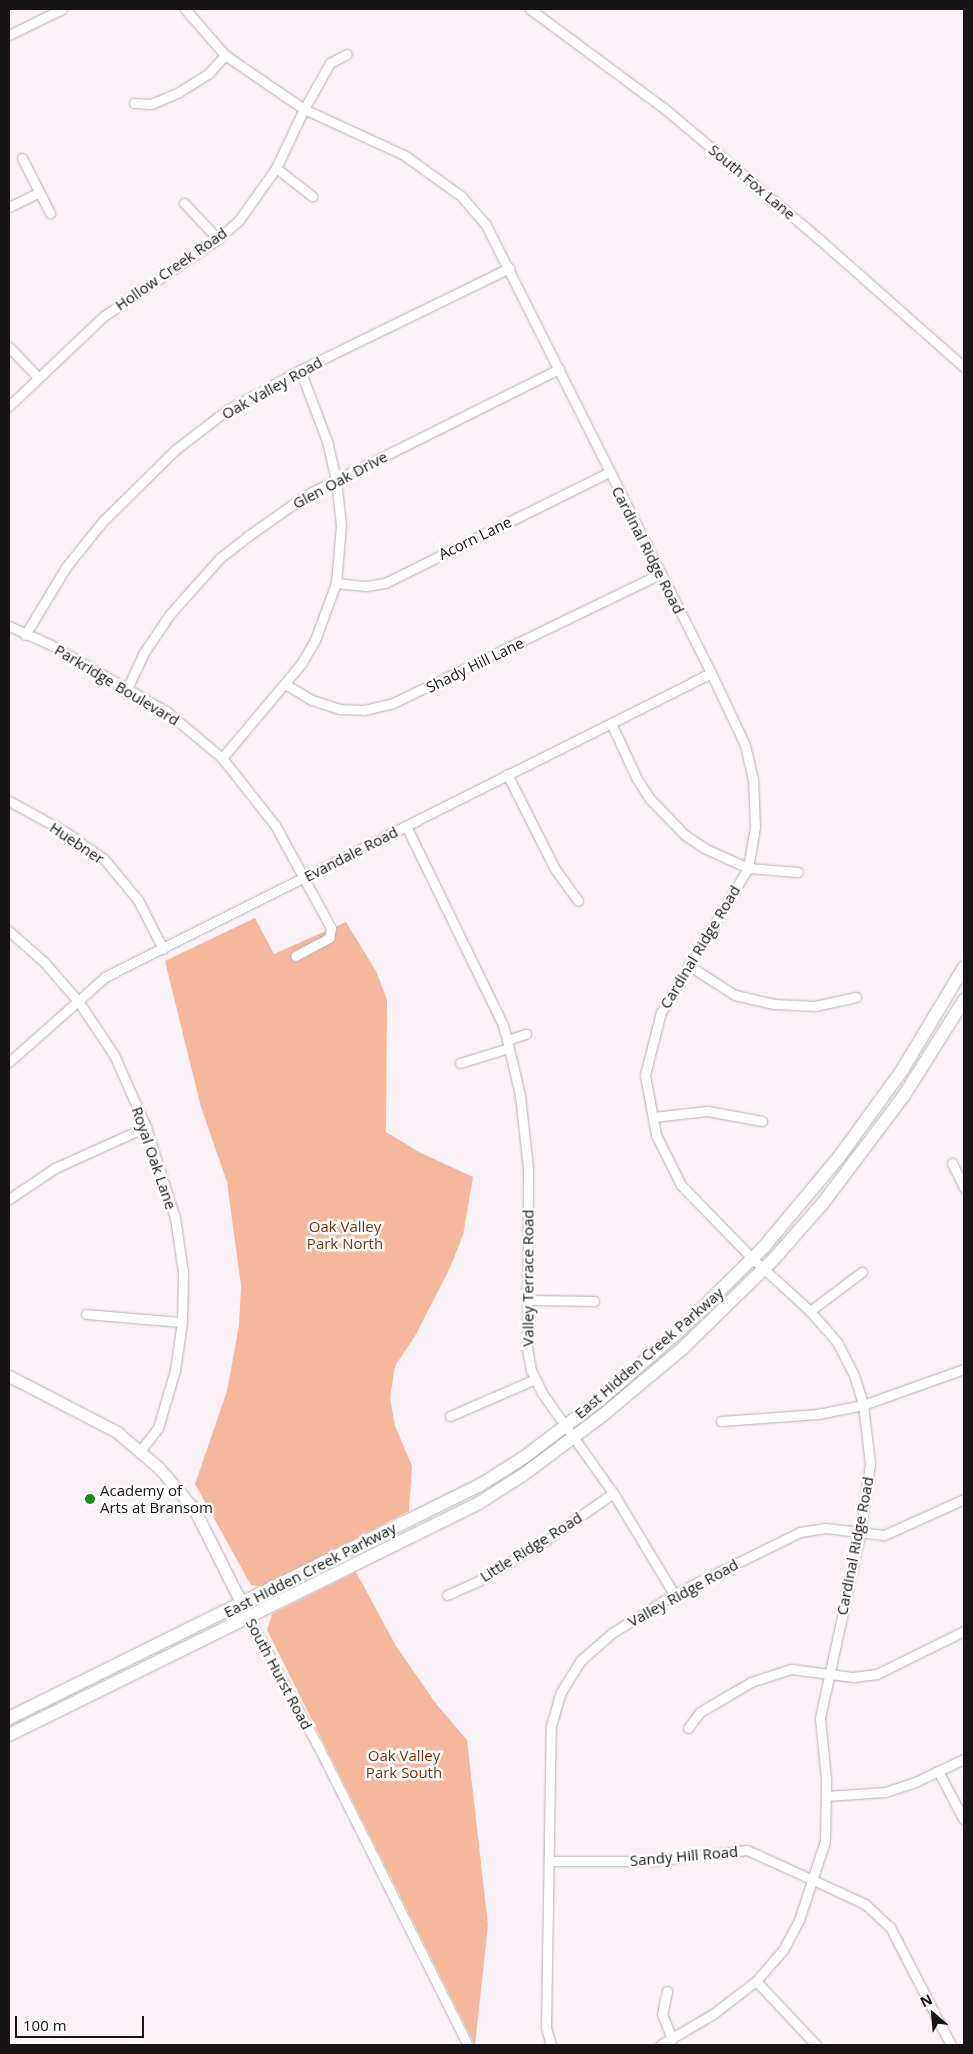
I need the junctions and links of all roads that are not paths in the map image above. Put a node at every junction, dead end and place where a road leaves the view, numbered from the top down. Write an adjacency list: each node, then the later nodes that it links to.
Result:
1 (62, 9): 4 (street)
2 (185, 9): 6 (street, Cardinal Ridge Road)
3 (530, 9): 19 (street, South Fox Lane)
4 (9, 35)
5 (347, 54): 8 (street, Hollow Creek Road)
6 (225, 55): 7 (street); 8 (street, Cardinal Ridge Road)
7 (134, 103)
8 (304, 109): 10 (street, Hollow Creek Road); 17 (street, Cardinal Ridge Road)
9 (22, 158): 11 (street)
10 (276, 168): 12 (street); 16 (street, Hollow Creek Road)
11 (38, 193): 14 (street); 15 (street)
12 (312, 196)
13 (184, 203): 16 (street)
14 (9, 207)
15 (50, 213)
16 (218, 239): 22 (street, Hollow Creek Road)
17 (509, 268): 20 (street, Cardinal Ridge Road); 21 (street, Oak Valley Road)
18 (9, 346): 22 (street)
19 (964, 367)
20 (559, 369): 24 (street, Cardinal Ridge Road); 25 (street, Glen Oak Drive)
21 (300, 370): 25 (street); 29 (street, Oak Valley Road)
22 (37, 376): 23 (street, Hollow Creek Road)
23 (9, 406)
24 (610, 472): 26 (street, Cardinal Ridge Road); 27 (street, Acorn Lane)
25 (336, 480): 27 (street); 32 (street, Glen Oak Drive)
26 (660, 574): 30 (street, Cardinal Ridge Road); 31 (street, Shady Hill Lane)
27 (336, 583): 31 (street)
28 (9, 626): 29 (street, Parkridge Boulevard)
29 (25, 635): 32 (street, Parkridge Boulevard)
30 (711, 673): 33 (street, Evandale Road); 38 (street, Cardinal Ridge Road)
31 (285, 684): 34 (street)
32 (127, 689): 34 (street, Parkridge Boulevard)
33 (611, 723): 35 (street, Evandale Road); 38 (street)
34 (222, 758): 40 (street, Parkridge Boulevard)
35 (507, 774): 37 (street, Evandale Road); 41 (street)
36 (9, 801): 43 (street, Huebner)
37 (406, 826): 40 (street, Evandale Road); 51 (street, Valley Terrace Road)
38 (748, 868): 39 (street); 45 (street, Cardinal Ridge Road)
39 (798, 872)
40 (305, 877): 43 (street, Evandale Road); 44 (street, Parkridge Boulevard)
41 (578, 901)
42 (9, 931): 49 (street, Royal Oak Lane)
43 (163, 949): 49 (street, Evandale Road)
44 (295, 956)
45 (688, 965): 47 (street); 54 (street, Cardinal Ridge Road)
46 (964, 968): 60 (main road, East Hidden Creek Parkway)
47 (856, 997)
48 (964, 1000): 61 (main road, East Hidden Creek Parkway)
49 (78, 1001): 52 (street, Evandale Road); 56 (street, Royal Oak Lane)
50 (526, 1034): 51 (street)
51 (508, 1044): 53 (street); 63 (street, Valley Terrace Road)
52 (9, 1062)
53 (460, 1063)
54 (653, 1117): 55 (street); 60 (street, Cardinal Ridge Road)
55 (762, 1121)
56 (146, 1127): 59 (street); 67 (street, Royal Oak Lane)
57 (952, 1162): 58 (street)
58 (964, 1188)
59 (9, 1199)
60 (753, 1259): 61 (street, Cardinal Ridge Road); 74 (main road, East Hidden Creek Parkway)
61 (762, 1268): 65 (street, Cardinal Ridge Road); 75 (main road, East Hidden Creek Parkway)
62 (862, 1272): 65 (street)
63 (528, 1300): 64 (street); 70 (street, Valley Terrace Road)
64 (594, 1301)
65 (810, 1311): 71 (street, Cardinal Ridge Road)
66 (86, 1314): 67 (street)
67 (182, 1322): 76 (street, Royal Oak Lane)
68 (964, 1369): 71 (street)
69 (9, 1376): 76 (street, South Hurst Road)
70 (535, 1380): 72 (street); 74 (street, Valley Terrace Road)
71 (863, 1405): 73 (street); 79 (street, Cardinal Ridge Road)
72 (450, 1416)
73 (721, 1421)
74 (566, 1425): 75 (street, Valley Terrace Road); 82 (main road, East Hidden Creek Parkway)
75 (574, 1436): 77 (street, Valley Terrace Road); 83 (main road, East Hidden Creek Parkway)
76 (141, 1450): 82 (street, South Hurst Road)
77 (613, 1493): 80 (street, Valley Terrace Road); 81 (street, Little Ridge Road)
78 (964, 1499): 79 (street, Valley Ridge Road)
79 (860, 1534): 80 (street, Valley Ridge Road); 85 (street, Cardinal Ridge Road)
80 (674, 1594): 93 (street, Valley Ridge Road)
81 (446, 1596)
82 (243, 1604): 83 (street, South Hurst Road); 86 (main road, East Hidden Creek Parkway)
83 (250, 1618): 88 (main road, East Hidden Creek Parkway); 98 (street, South Hurst Road)
84 (964, 1631): 85 (street)
85 (830, 1673): 87 (street); 91 (street, Cardinal Ridge Road)
86 (9, 1718)
87 (688, 1728)
88 (9, 1735)
89 (964, 1759): 90 (street)
90 (938, 1771): 91 (street); 92 (street)
91 (826, 1796): 94 (street, Cardinal Ridge Road)
92 (964, 1820)
93 (549, 1861): 94 (street, Sandy Hill Road); 99 (street, Valley Ridge Road)
94 (812, 1880): 95 (street, Cardinal Ridge Road); 102 (street, Sandy Hill Road)
95 (756, 1981): 97 (street, Cardinal Ridge Road); 101 (street)
96 (667, 1991): 97 (street)
97 (672, 2040): 100 (street, Cardinal Ridge Road)
98 (468, 2045)
99 (551, 2045)
100 (660, 2045)
101 (816, 2045)
102 (951, 2045)

